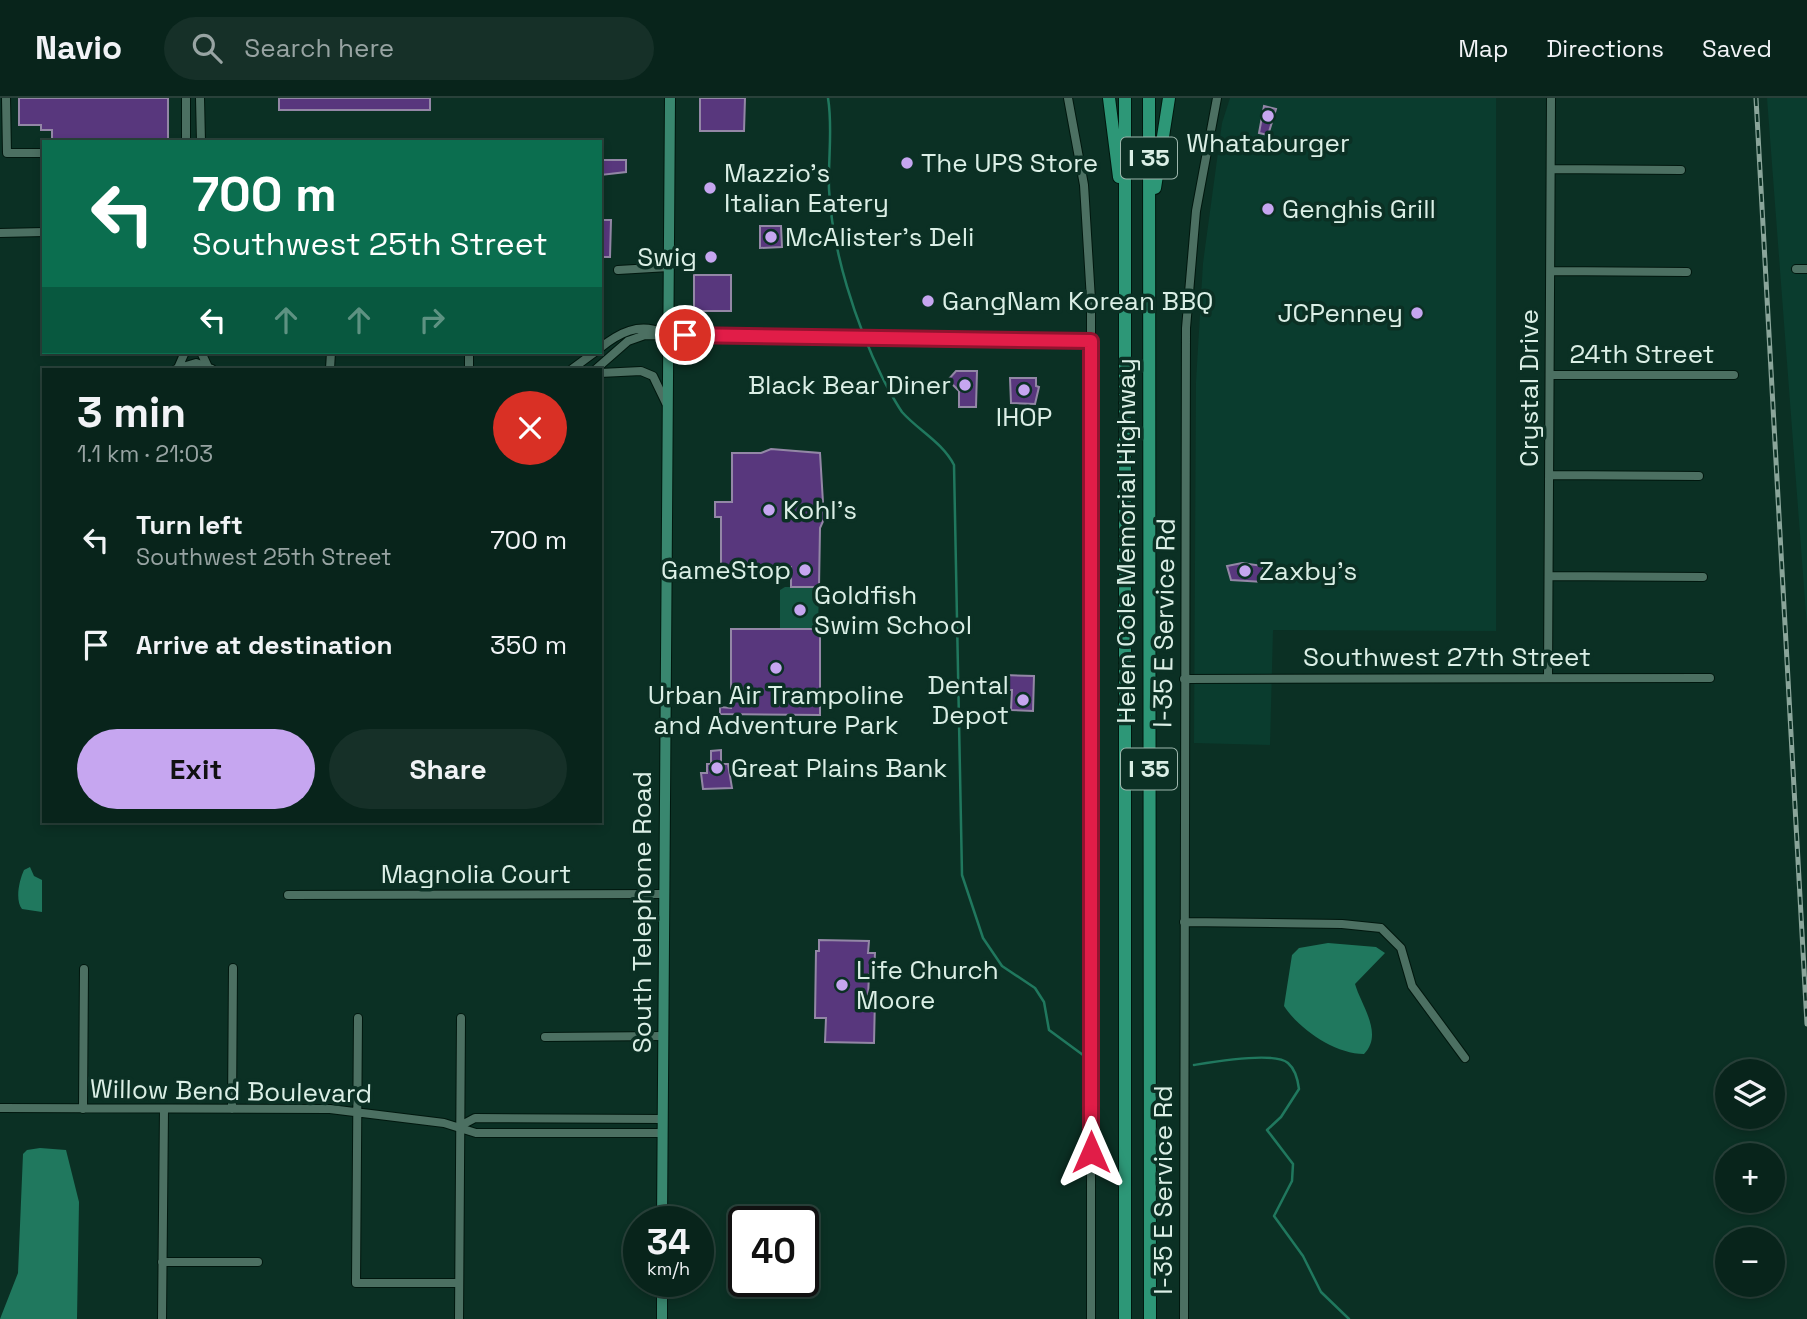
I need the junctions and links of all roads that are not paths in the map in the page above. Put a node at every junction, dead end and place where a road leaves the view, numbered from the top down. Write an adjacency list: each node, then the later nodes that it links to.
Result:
1 (6, 98): 12 (street)
2 (186, 98): 13 (street)
3 (200, 98): 14 (street)
4 (670, 98): 23 (main road, South Telephone Road)
5 (1068, 98): 30 (street)
6 (1109, 98): 19 (highway)
7 (1125, 98): 19 (highway, Helen Cole Memorial Highway / I 35)
8 (1149, 98): 20 (highway, Helen Cole Memorial Highway / I 35)
9 (1169, 98): 20 (highway)
10 (1217, 98): 47 (street, I-35 E Service Rd)
11 (1551, 98): 17 (street, Crystal Drive)
12 (3, 118): 15 (street)
13 (186, 140)
14 (201, 140)
15 (4, 150): 16 (street)
16 (42, 153)
17 (1551, 169): 18 (street); 27 (street, Crystal Drive)
18 (1681, 170)
19 (1126, 219): 75 (highway, Helen Cole Memorial Highway / I 35)
20 (1149, 219): 76 (highway, Helen Cole Memorial Highway / I 35)
21 (42, 232): 22 (street)
22 (0, 233)
23 (669, 267): 26 (street); 29 (main road, South Telephone Road)
24 (1796, 269): 25 (street)
25 (1807, 269)
26 (618, 270)
27 (1551, 271): 28 (street); 38 (street, Crystal Drive)
28 (1687, 272)
29 (669, 335): 30 (street); 31 (street); 36 (street); 40 (main road, South Telephone Road)
30 (1091, 341): 74 (street)
31 (602, 346)
32 (592, 354): 35 (street)
33 (177, 368): 34 (street)
34 (210, 368)
35 (573, 368)
36 (597, 368)
37 (602, 373): 40 (street)
38 (1550, 375): 39 (street, 24th Street); 41 (street, Crystal Drive)
39 (1734, 376)
40 (668, 410): 48 (main road, South Telephone Road)
41 (1550, 475): 42 (street); 43 (street, Crystal Drive)
42 (1699, 476)
43 (1549, 576): 44 (street); 45 (street, Crystal Drive)
44 (1703, 577)
45 (1548, 678): 46 (street, Southwest 27th Street); 47 (street, Southwest 27th Street)
46 (1710, 678)
47 (1184, 679): 50 (street, I-35 E Service Rd)
48 (665, 894): 49 (street, Magnolia Court); 55 (main road, South Telephone Road)
49 (288, 895)
50 (1184, 922): 57 (street); 77 (street, I-35 E Service Rd)
51 (233, 968): 61 (street)
52 (84, 969): 59 (street)
53 (358, 1018): 62 (street)
54 (461, 1018): 64 (street)
55 (664, 1036): 56 (street); 63 (main road, South Telephone Road)
56 (545, 1037)
57 (1465, 1058)
58 (0, 1108): 59 (street, Willow Bend Boulevard)
59 (83, 1108): 60 (street, Willow Bend Boulevard)
60 (164, 1108): 61 (street, Willow Bend Boulevard); 67 (street)
61 (232, 1108): 62 (street, Willow Bend Boulevard)
62 (357, 1111): 64 (street, Willow Bend Boulevard); 69 (street)
63 (663, 1119): 64 (street, Willow Bend Boulevard); 65 (main road, South Telephone Road)
64 (460, 1126): 65 (street, Willow Bend Boulevard); 69 (street)
65 (663, 1133): 66 (main road, South Telephone Road)
66 (663, 1206)
67 (162, 1262): 68 (street); 71 (street)
68 (258, 1262)
69 (459, 1283): 72 (street)
70 (662, 1297): 73 (main road)
71 (162, 1319)
72 (459, 1319)
73 (662, 1319)
74 (1091, 1319)
75 (1125, 1319)
76 (1150, 1319)
77 (1184, 1319)

